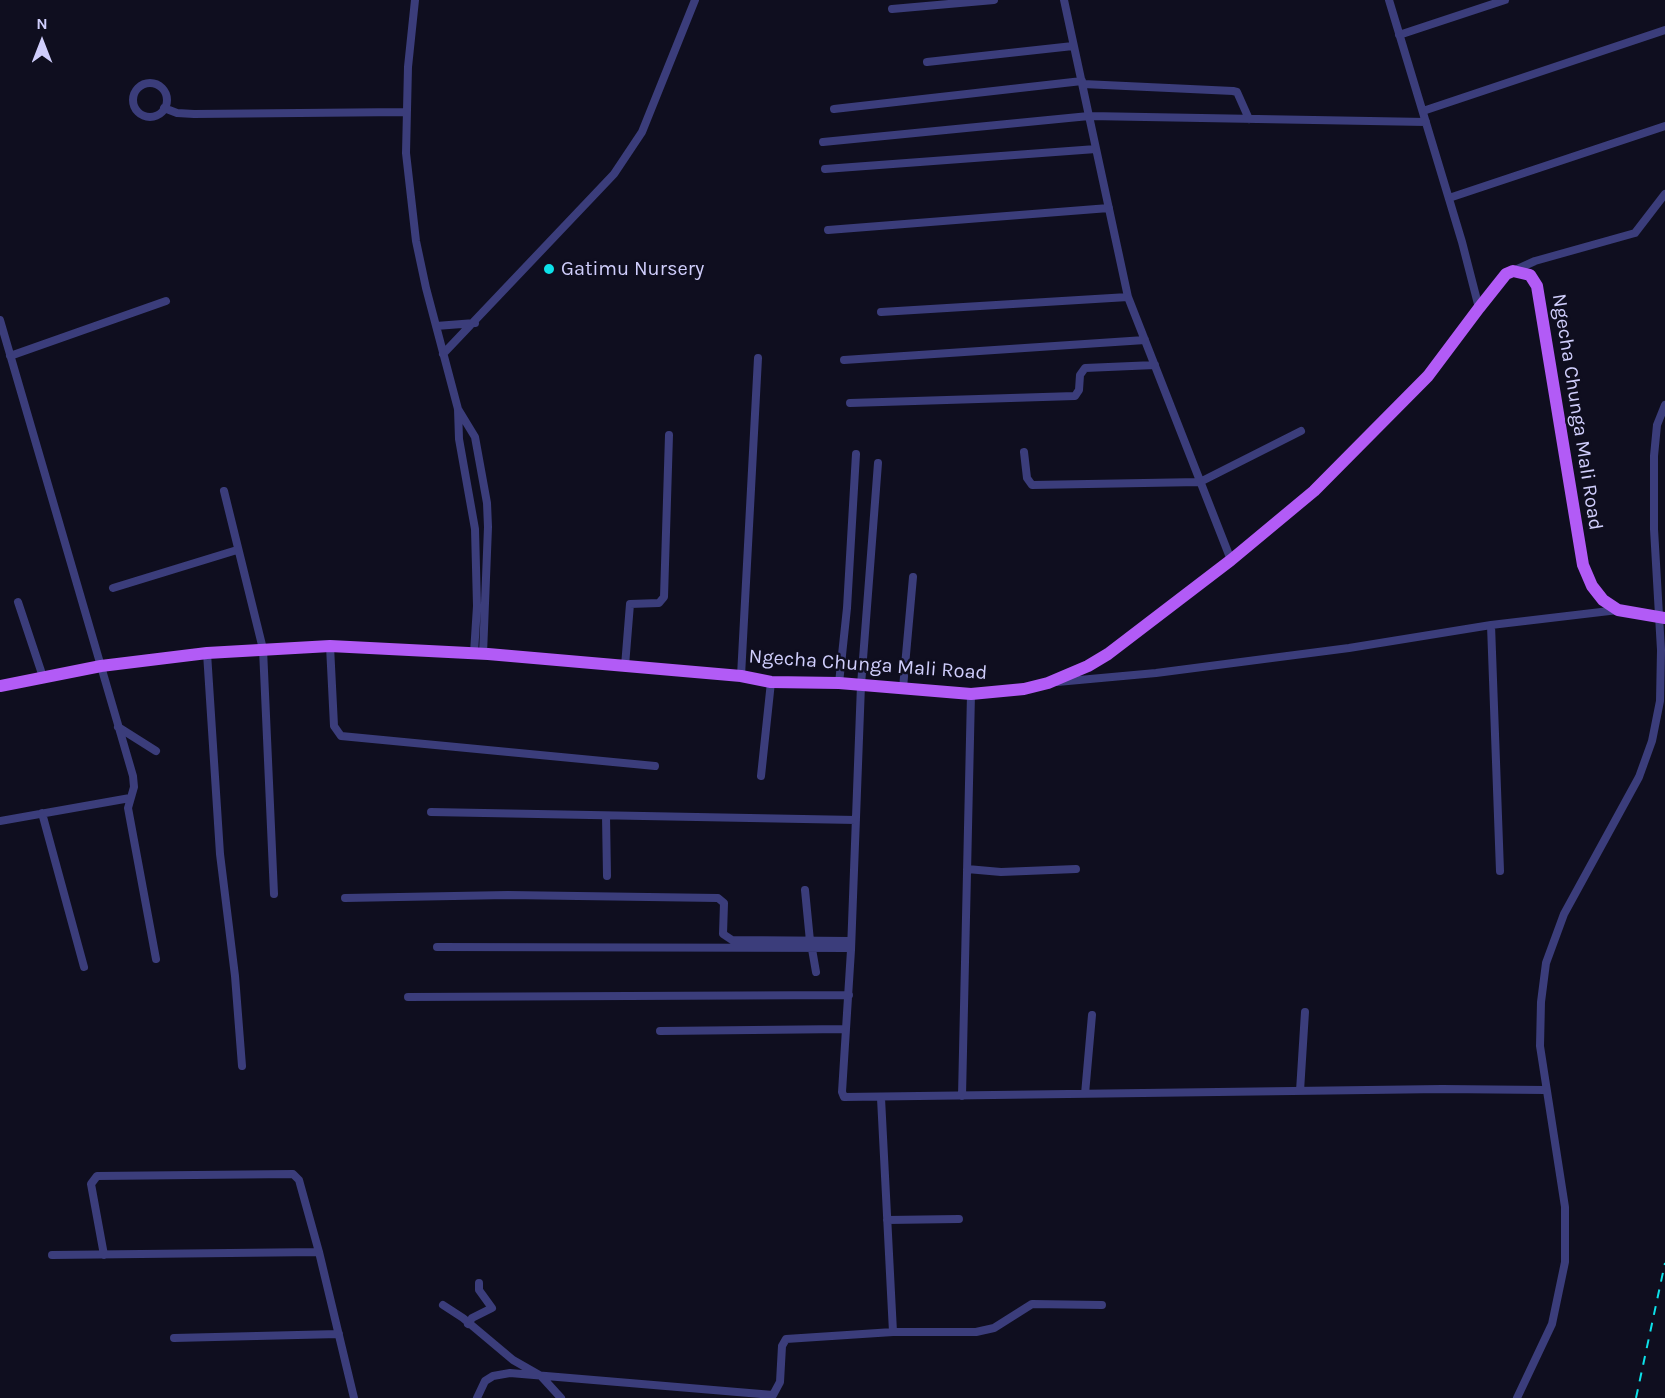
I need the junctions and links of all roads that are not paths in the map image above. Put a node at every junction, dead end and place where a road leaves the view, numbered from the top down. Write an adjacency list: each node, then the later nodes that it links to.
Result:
1 (415, 0): 16 (street)
2 (695, 0): 34 (street)
3 (994, 0): 7 (street)
4 (1064, 0): 10 (street)
5 (1389, 0): 9 (street)
6 (1505, 0): 9 (street)
7 (892, 9)
8 (1665, 30): 15 (street)
9 (1399, 35): 15 (street)
10 (1073, 46): 11 (street); 12 (street)
11 (927, 62)
12 (1082, 83): 14 (street); 17 (street); 18 (street)
13 (164, 108): 13 (street); 16 (street)
14 (834, 109)
15 (1423, 111): 19 (street)
16 (405, 112): 35 (street)
17 (1089, 116): 18 (street); 21 (street); 22 (street)
18 (1250, 118): 19 (street)
19 (1426, 123): 25 (street)
20 (1665, 126): 25 (street)
21 (823, 142)
22 (1096, 149): 23 (street); 26 (street)
23 (825, 169)
24 (1665, 195): 28 (street)
25 (1449, 198): 31 (street)
26 (1109, 208): 27 (street); 29 (street)
27 (828, 230)
28 (1513, 271): 31 (main road, Ngecha Chunga Mali Road); 58 (main road, Ngecha Chunga Mali Road)
29 (1128, 297): 32 (street); 36 (street)
30 (166, 301): 38 (street)
31 (1479, 308): 53 (main road, Ngecha Chunga Mali Road)
32 (881, 312)
33 (0, 320): 38 (street)
34 (475, 323): 35 (street); 37 (street)
35 (435, 326): 37 (street)
36 (1145, 340): 40 (street); 41 (street)
37 (443, 354): 44 (street)
38 (10, 356): 65 (street)
39 (758, 357): 67 (street)
40 (844, 360)
41 (1155, 365): 42 (street); 50 (street)
42 (850, 403)
43 (1665, 405): 56 (street)
44 (458, 409): 64 (street); 64 (street)
45 (1301, 431): 50 (street)
46 (669, 435): 66 (street)
47 (1024, 452): 50 (street)
48 (856, 454): 70 (street)
49 (878, 464): 72 (street)
50 (1200, 482): 53 (street)
51 (224, 491): 52 (street)
52 (237, 550): 55 (street); 62 (street)
53 (1231, 560): 71 (main road, Ngecha Chunga Mali Road)
54 (913, 577): 74 (street)
55 (113, 588)
56 (1662, 592): 59 (street)
57 (18, 602): 68 (street)
58 (1618, 610): 59 (main road); 60 (street)
59 (1662, 617): 106 (street)
60 (1491, 625): 71 (street); 88 (street)
61 (330, 646): 62 (main road, Ngecha Chunga Mali Road); 64 (main road, Ngecha Chunga Mali Road); 78 (street)
62 (263, 649): 63 (main road, Ngecha Chunga Mali Road); 91 (street)
63 (207, 653): 65 (main road, Ngecha Chunga Mali Road); 105 (street)
64 (478, 654): 66 (main road, Ngecha Chunga Mali Road)
65 (101, 666): 68 (main road, Ngecha Chunga Mali Road); 76 (street)
66 (625, 666): 67 (main road, Ngecha Chunga Mali Road)
67 (741, 676): 69 (main road, Ngecha Chunga Mali Road)
68 (43, 677): 73 (main road, Ngecha Chunga Mali Road)
69 (771, 682): 70 (main road, Ngecha Chunga Mali Road); 79 (street)
70 (839, 683): 72 (main road, Ngecha Chunga Mali Road)
71 (1048, 683): 75 (main road, Ngecha Chunga Mali Road)
72 (861, 685): 74 (main road, Ngecha Chunga Mali Road); 84 (street)
73 (0, 686)
74 (903, 688): 75 (main road, Ngecha Chunga Mali Road)
75 (971, 694): 86 (street)
76 (118, 726): 77 (street); 80 (street)
77 (156, 751)
78 (655, 766)
79 (761, 776)
80 (130, 798): 82 (street); 96 (street)
81 (430, 812): 83 (street)
82 (42, 813): 85 (street); 97 (street)
83 (606, 816): 84 (street); 89 (street)
84 (856, 820): 94 (street)
85 (0, 821)
86 (967, 869): 87 (street); 109 (street)
87 (1076, 869)
88 (1500, 871)
89 (607, 876)
90 (805, 890): 93 (street)
91 (274, 894)
92 (345, 898): 93 (street)
93 (811, 945): 94 (street); 95 (street); 98 (street)
94 (851, 945): 99 (street)
95 (437, 947)
96 (156, 959)
97 (84, 967)
98 (816, 972)
99 (849, 995): 100 (street); 103 (street)
100 (408, 998)
101 (1305, 1012): 107 (street)
102 (1092, 1015): 108 (street)
103 (846, 1029): 104 (street); 110 (street)
104 (660, 1031)
105 (242, 1066)
106 (1545, 1090): 107 (street); 127 (street)
107 (1300, 1091): 108 (street)
108 (1085, 1094): 109 (street)
109 (962, 1096): 110 (street)
110 (881, 1098): 112 (street)
111 (959, 1219): 112 (street)
112 (887, 1220): 120 (street)
113 (319, 1252): 115 (street); 115 (street); 121 (street)
114 (52, 1255): 115 (street)
115 (104, 1255)
116 (478, 1283): 119 (street)
117 (443, 1305): 119 (street)
118 (1102, 1305): 120 (street)
119 (468, 1324): 123 (street)
120 (893, 1332): 123 (street)
121 (339, 1334): 122 (street); 124 (street)
122 (174, 1338)
123 (541, 1376): 125 (street); 126 (street)
124 (354, 1398)
125 (477, 1398)
126 (561, 1398)
127 (1517, 1398)

